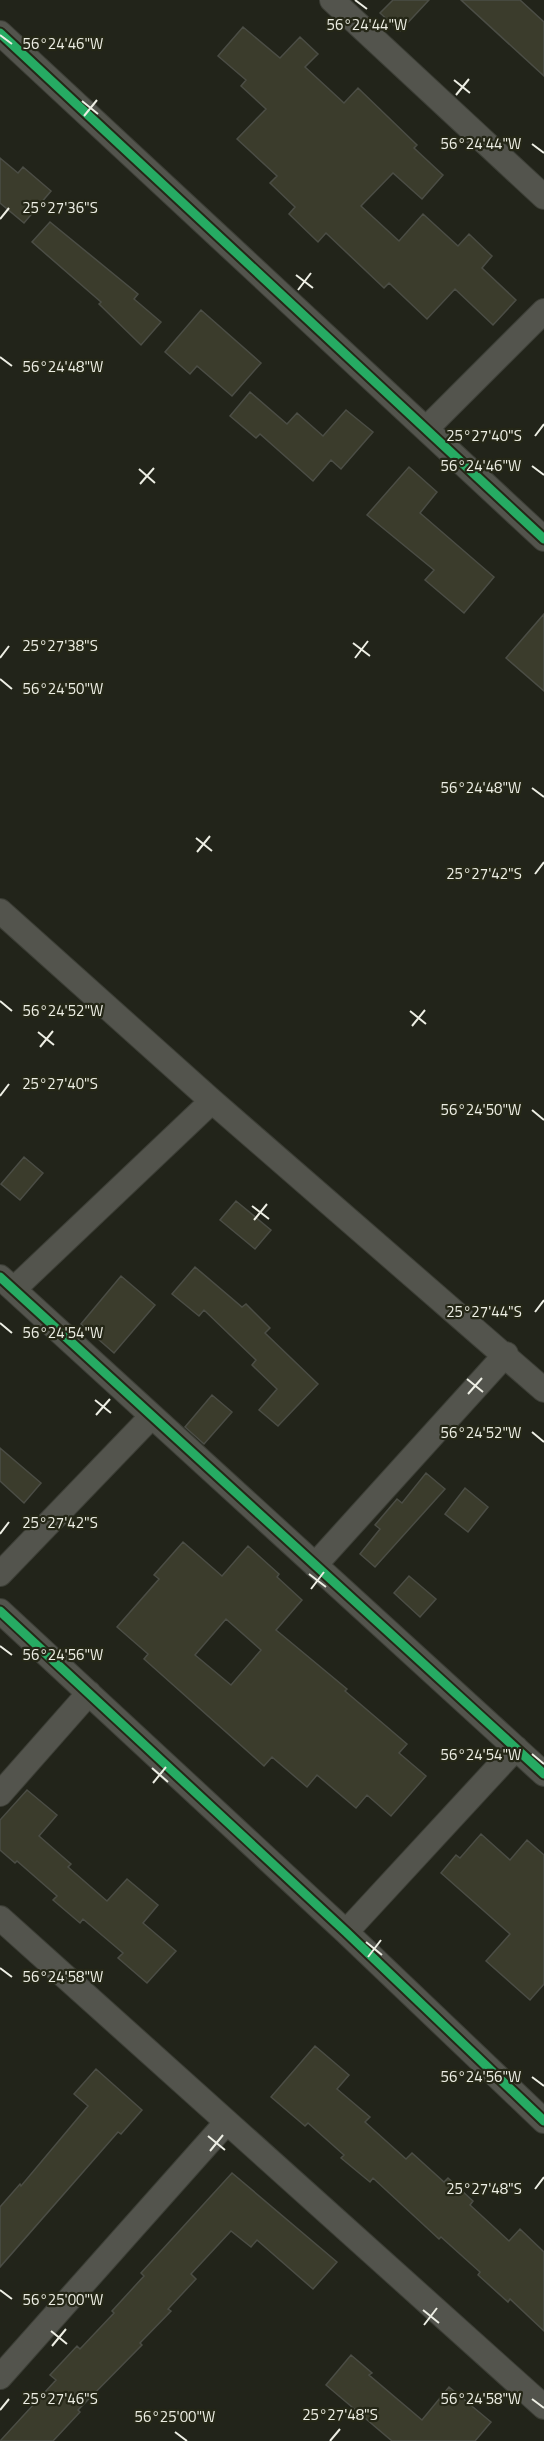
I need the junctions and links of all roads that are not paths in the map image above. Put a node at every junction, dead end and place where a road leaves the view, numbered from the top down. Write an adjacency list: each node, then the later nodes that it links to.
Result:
1 (332, 0): 3 (street)
2 (0, 33): 5 (street)
3 (544, 197)
4 (544, 311): 5 (street)
5 (426, 429): 6 (street)
6 (544, 539)
7 (0, 911): 8 (street)
8 (212, 1101): 9 (street); 10 (street)
9 (7, 1283): 12 (street)
10 (506, 1354): 11 (street); 13 (street)
11 (544, 1390)
12 (152, 1416): 13 (street); 14 (street)
13 (315, 1565): 17 (street)
14 (0, 1574)
15 (0, 1611): 16 (street)
16 (88, 1693): 19 (street); 21 (street)
17 (516, 1748): 18 (street); 21 (street)
18 (544, 1774)
19 (0, 1794)
20 (0, 1918): 23 (street)
21 (346, 1932): 22 (street)
22 (544, 2121)
23 (226, 2123): 24 (street); 25 (street)
24 (0, 2377)
25 (544, 2407)

